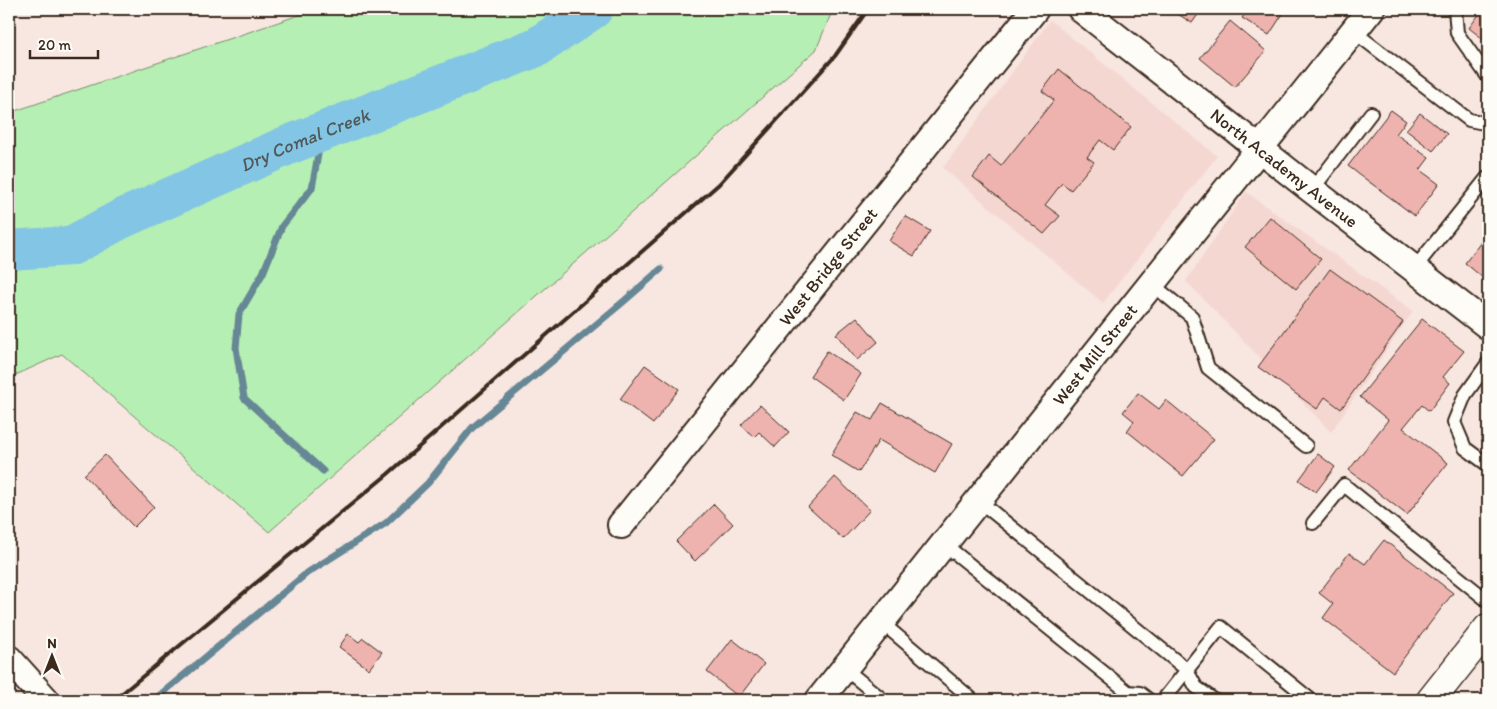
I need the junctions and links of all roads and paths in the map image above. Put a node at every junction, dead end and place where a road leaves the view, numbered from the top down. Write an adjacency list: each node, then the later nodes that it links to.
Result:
1 (1035, 9): 20 (street, West Bridge Street)
2 (1081, 9): 9 (street, North Academy Avenue)
3 (1371, 9): 5 (street, West Mill Street)
4 (1455, 9): 6 (lane)
5 (1353, 31): 8 (lane); 9 (street, West Mill Street)
6 (1488, 77)
7 (1371, 112): 11 (lane)
8 (1488, 120)
9 (1259, 149): 11 (street, North Academy Avenue); 13 (street, West Mill Street)
10 (1487, 178): 12 (lane)
11 (1312, 190): 12 (street, North Academy Avenue)
12 (1414, 269): 14 (street, North Academy Avenue)
13 (1152, 284): 16 (lane); 18 (street, West Mill Street)
14 (1488, 326)
15 (1488, 363): 17 (lane)
16 (1306, 446)
17 (1488, 465)
18 (978, 500): 21 (street, West Mill Street); 27 (lane)
19 (1313, 523): 22 (lane)
20 (621, 526)
21 (944, 544): 23 (street, West Mill Street); 34 (lane)
22 (1488, 601)
23 (881, 622): 26 (street, West Mill Street); 33 (lane)
24 (1488, 628): 38 (main road)
25 (9, 659): 30 (street)
26 (844, 668): 31 (street, West Mill Street); 32 (lane)
27 (1186, 669): 35 (lane); 36 (lane); 37 (lane)
28 (9, 684): 29 (street)
29 (23, 700)
30 (46, 700)
31 (819, 700)
32 (883, 700)
33 (973, 700)
34 (1149, 700)
35 (1163, 700)
36 (1214, 700)
37 (1311, 700)
38 (1431, 700)

